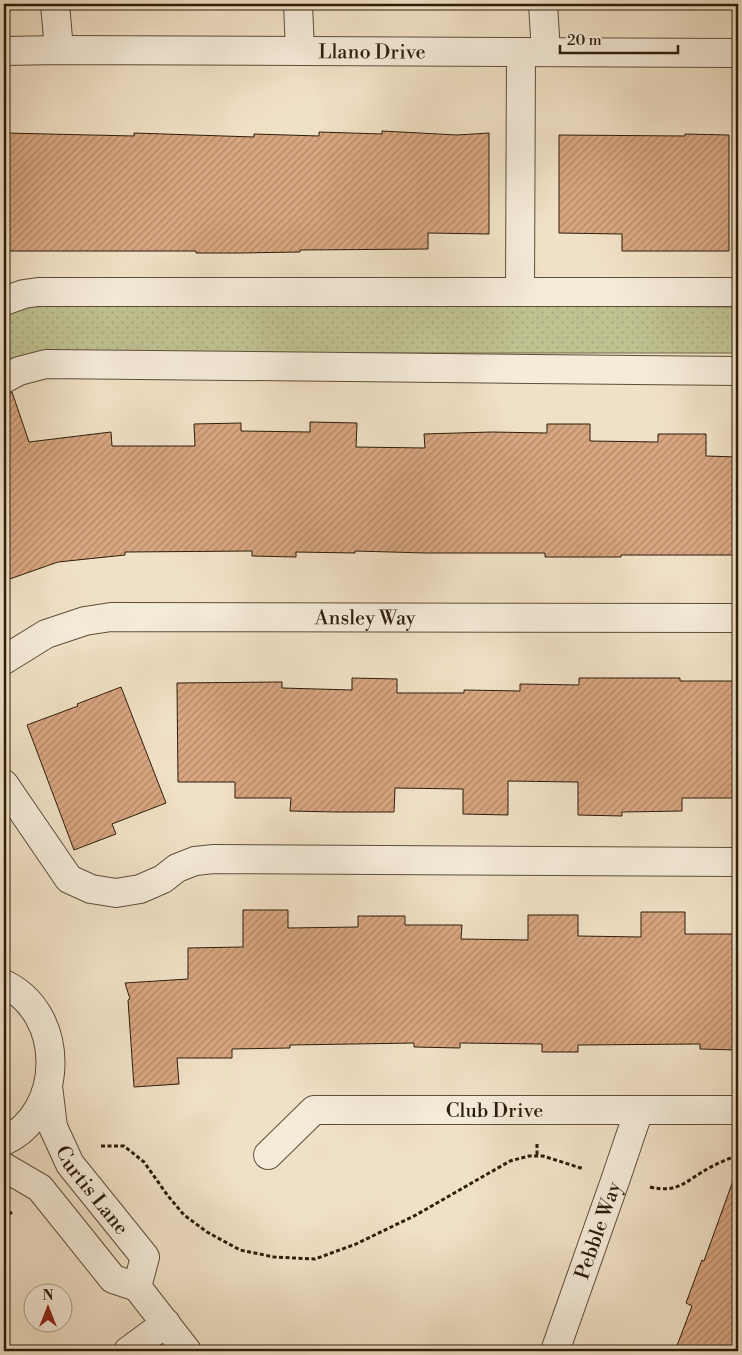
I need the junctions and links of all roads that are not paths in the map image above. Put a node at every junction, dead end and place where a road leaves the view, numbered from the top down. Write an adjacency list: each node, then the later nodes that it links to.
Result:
1 (55, 4): 4 (street)
2 (298, 4): 6 (street)
3 (543, 4): 7 (street)
4 (60, 50): 5 (street, Llano Drive); 6 (street, Llano Drive)
5 (4, 51)
6 (300, 51): 7 (street, Llano Drive)
7 (533, 52): 8 (street, Llano Drive); 9 (street)
8 (738, 53)
9 (520, 292): 10 (street); 11 (street)
10 (738, 292)
11 (4, 301)
12 (738, 371): 13 (street)
13 (4, 379)
14 (738, 618): 15 (street, Ansley Way)
15 (4, 660)
16 (4, 784): 17 (street)
17 (738, 862)
18 (4, 984): 19 (street)
19 (48, 1086): 22 (street); 25 (street, Curtis Lane)
20 (639, 1110): 21 (street, Club Drive); 23 (street, Club Drive); 29 (street, Pebble Way)
21 (738, 1110)
22 (4, 1141)
23 (268, 1155)
24 (4, 1167): 25 (street, Curtis Lane)
25 (138, 1287): 26 (street)
26 (166, 1323): 27 (street); 28 (street)
27 (128, 1351)
28 (187, 1351)
29 (555, 1351)

